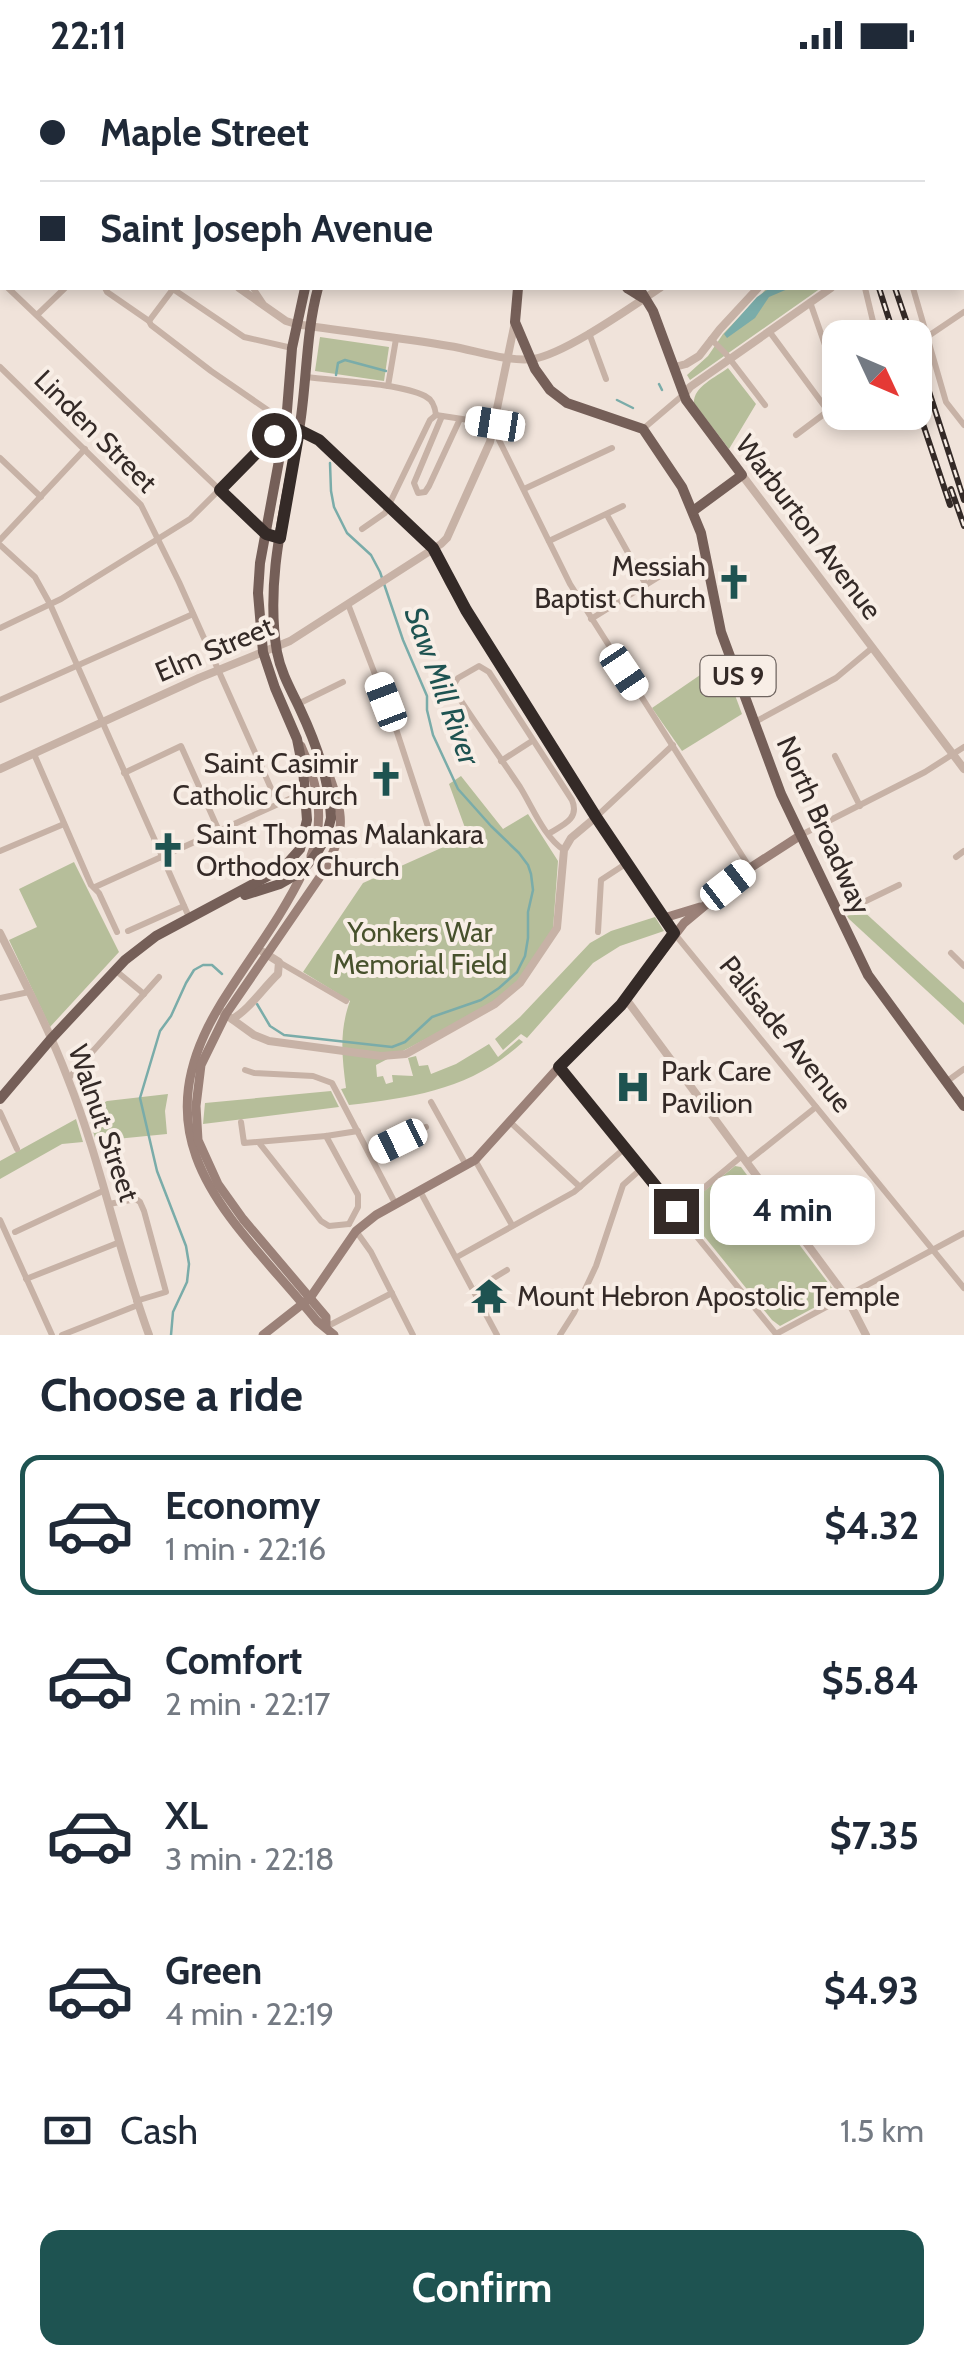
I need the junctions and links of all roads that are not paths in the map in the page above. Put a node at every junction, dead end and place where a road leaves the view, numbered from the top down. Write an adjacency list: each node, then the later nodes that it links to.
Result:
1 (10, 290): 19 (street)
2 (63, 290): 19 (street)
3 (106, 290): 22 (street)
4 (172, 290): 22 (street)
5 (176, 290): 32 (street)
6 (241, 290): 17 (street)
7 (254, 290): 17 (street)
8 (304, 290): 24 (main road)
9 (318, 290): 25 (main road)
10 (518, 290): 23 (main road)
11 (756, 290): 31 (street)
12 (828, 290): 16 (street)
13 (865, 290): 20 (street)
14 (914, 290): 21 (street)
15 (642, 293): 27 (street); 38 (main road, Warburton Avenue)
16 (810, 302): 26 (street); 29 (street)
17 (265, 306): 24 (street)
18 (964, 312): 28 (street)
19 (37, 316): 59 (street)
20 (873, 320)
21 (921, 320)
22 (149, 321): 48 (street)
23 (515, 322): 34 (street); 35 (main road)
24 (296, 324): 25 (street); 32 (main road)
25 (311, 326): 30 (street); 39 (main road)
26 (769, 331): 36 (street); 44 (street)
27 (588, 333): 35 (street); 40 (street)
28 (932, 333)
29 (822, 336)
30 (396, 339): 34 (street); 41 (street)
31 (711, 339): 36 (street); 38 (street)
32 (292, 348): 48 (main road)
33 (932, 356): 50 (street)
34 (508, 358): 35 (street); 49 (street)
35 (531, 359): 51 (main road)
36 (730, 359): 42 (street); 43 (street)
37 (0, 368): 55 (street, Linden Street)
38 (675, 368): 42 (main road, Warburton Avenue)
39 (305, 377): 41 (street); 52 (main road)
40 (606, 378)
41 (388, 386): 45 (street)
42 (684, 395): 51 (street); 57 (main road, Warburton Avenue)
43 (765, 404)
44 (822, 404)
45 (439, 416): 47 (street); 47 (street); 61 (street)
46 (822, 416): 53 (street)
47 (460, 419): 49 (street)
48 (286, 423): 52 (street); 59 (street); 66 (main road)
49 (495, 424): 58 (street); 71 (street)
50 (964, 425)
51 (643, 429): 63 (main road, North Broadway / US 9)
52 (299, 430): 61 (street, Palisade Avenue); 67 (main road)
53 (796, 436)
54 (612, 448): 58 (street)
55 (86, 450): 60 (street); 68 (street, Linden Street)
56 (0, 458): 60 (street)
57 (742, 476): 63 (main road); 80 (street, Warburton Avenue)
58 (524, 489): 69 (street)
59 (220, 490): 66 (street); 68 (street)
60 (41, 497): 70 (street)
61 (388, 506): 65 (street); 71 (street, Palisade Avenue)
62 (623, 506): 64 (street)
63 (693, 511): 87 (main road, North Broadway / US 9)
64 (608, 514): 69 (street); 73 (street)
65 (362, 528)
66 (266, 534): 67 (street); 81 (main road)
67 (280, 538): 79 (main road)
68 (159, 539): 74 (street); 76 (street, Linden Street)
69 (549, 541): 77 (street)
70 (0, 542): 74 (street)
71 (433, 548): 75 (street, Elm Street); 104 (street, Palisade Avenue)
72 (665, 572): 73 (street)
73 (646, 584): 77 (street)
74 (50, 604): 78 (street); 82 (street)
75 (348, 604): 79 (street, Elm Street); 109 (street)
76 (193, 614): 82 (street); 83 (street, Linden Street)
77 (591, 618): 92 (street)
78 (0, 628)
79 (276, 648): 81 (street, Elm Street); 86 (main road)
80 (872, 648): 87 (street); 95 (street, Warburton Avenue)
81 (264, 652): 83 (street, Elm Street); 89 (main road)
82 (75, 665): 85 (street); 88 (street)
83 (217, 670): 88 (street, Elm Street); 102 (street, Linden Street)
84 (343, 682): 86 (street)
85 (0, 700)
86 (298, 704): 91 (main road)
87 (755, 722): 108 (main road, North Broadway / US 9)
88 (102, 723): 94 (street, Elm Street); 100 (street)
89 (297, 739): 119 (main road); 129 (main road)
90 (532, 741): 97 (street); 97 (street); 107 (street)
91 (315, 742): 119 (main road, bridge); 129 (main road)
92 (673, 745): 104 (street); 116 (street)
93 (964, 746): 95 (street)
94 (34, 754): 98 (street, Elm Street); 105 (street)
95 (953, 755): 99 (street, Warburton Avenue); 103 (street)
96 (835, 756): 103 (street)
97 (501, 761): 107 (street)
98 (0, 769)
99 (964, 769)
100 (124, 774): 106 (street); 113 (street)
101 (296, 796): 102 (street)
102 (278, 804): 106 (street)
103 (860, 806): 108 (street)
104 (596, 817): 110 (street); 115 (street, Palisade Avenue)
105 (64, 824): 111 (street); 118 (street)
106 (219, 832): 113 (street)
107 (548, 834): 110 (street)
108 (801, 835): 116 (main road); 122 (main road, North Broadway / US 9)
109 (434, 846)
110 (564, 850): 145 (street)
111 (0, 851)
112 (964, 851): 114 (street)
113 (162, 856): 118 (street); 121 (street)
114 (956, 857)
115 (627, 863): 123 (street, Palisade Avenue); 126 (street)
116 (750, 868): 120 (main road)
117 (899, 885): 122 (street)
118 (95, 887): 125 (street)
119 (220, 904): 121 (main road)
120 (703, 906): 123 (main road); 128 (main road)
121 (187, 912): 124 (street); 133 (main road)
122 (838, 914): 150 (main road, North Broadway / US 9)
123 (664, 918): 128 (street, Palisade Avenue)
124 (128, 931)
125 (117, 932)
126 (598, 932)
127 (0, 933): 137 (street, Walnut Street)
128 (674, 933): 140 (main road); 154 (street, Palisade Avenue)
129 (262, 951): 131 (street); 143 (main road)
130 (951, 953): 132 (street)
131 (279, 962): 134 (street); 135 (street)
132 (964, 966)
133 (115, 970): 138 (street); 144 (main road)
134 (292, 970): 135 (street); 141 (street)
135 (278, 974): 142 (street)
136 (159, 977): 138 (street)
137 (29, 992): 139 (street); 144 (street, Walnut Street)
138 (144, 994): 149 (street)
139 (0, 998)
140 (626, 998): 146 (main road); 165 (street)
141 (346, 1001)
142 (247, 1009): 143 (street); 145 (street)
143 (225, 1014): 145 (street); 188 (main road)
144 (50, 1039): 149 (street, Walnut Street); 151 (main road)
145 (261, 1039)
146 (559, 1067): 157 (main road); 162 (street)
147 (964, 1069): 150 (street)
148 (245, 1070): 159 (street)
149 (68, 1078): 169 (street, Walnut Street)
150 (946, 1082): 153 (main road, North Broadway / US 9)
151 (0, 1098)
152 (432, 1102): 166 (street)
153 (964, 1106)
154 (816, 1107): 165 (street); 180 (street, Palisade Avenue)
155 (0, 1112): 163 (street)
156 (241, 1122): 161 (street)
157 (510, 1122): 166 (main road); 168 (street)
158 (426, 1127): 164 (street)
159 (358, 1131): 160 (street); 164 (street)
160 (326, 1136): 161 (street); 176 (street)
161 (259, 1143): 176 (street)
162 (626, 1148): 167 (street); 168 (street)
163 (17, 1149)
164 (370, 1154): 171 (street)
165 (745, 1159): 173 (street); 187 (street)
166 (470, 1162): 170 (main road); 175 (street)
167 (641, 1169): 173 (street); 197 (street)
168 (580, 1187): 175 (street)
169 (105, 1190): 172 (street, Walnut Street); 177 (street)
170 (420, 1190): 171 (main road); 181 (street)
171 (395, 1202): 176 (main road)
172 (109, 1204): 179 (street, Walnut Street); 189 (street)
173 (676, 1211): 198 (street)
174 (0, 1221): 183 (street)
175 (512, 1226): 181 (street)
176 (352, 1228): 186 (street); 188 (main road)
177 (16, 1232)
178 (964, 1233): 180 (street)
179 (120, 1242): 183 (street); 189 (street, Walnut Street)
180 (933, 1250): 184 (street, Palisade Avenue); 187 (street)
181 (457, 1257): 185 (street)
182 (507, 1270): 185 (street)
183 (26, 1279): 191 (street)
184 (964, 1288)
185 (474, 1290): 196 (street)
186 (392, 1293): 190 (street); 195 (street)
187 (847, 1298): 198 (street); 199 (street)
188 (306, 1301): 190 (main road); 194 (main road)
189 (137, 1303): 192 (street); 193 (street, Walnut Street)
190 (330, 1331)
191 (52, 1335)
192 (62, 1335)
193 (148, 1335)
194 (263, 1335)
195 (413, 1335)
196 (497, 1335)
197 (560, 1335)
198 (775, 1335)
199 (866, 1335)

